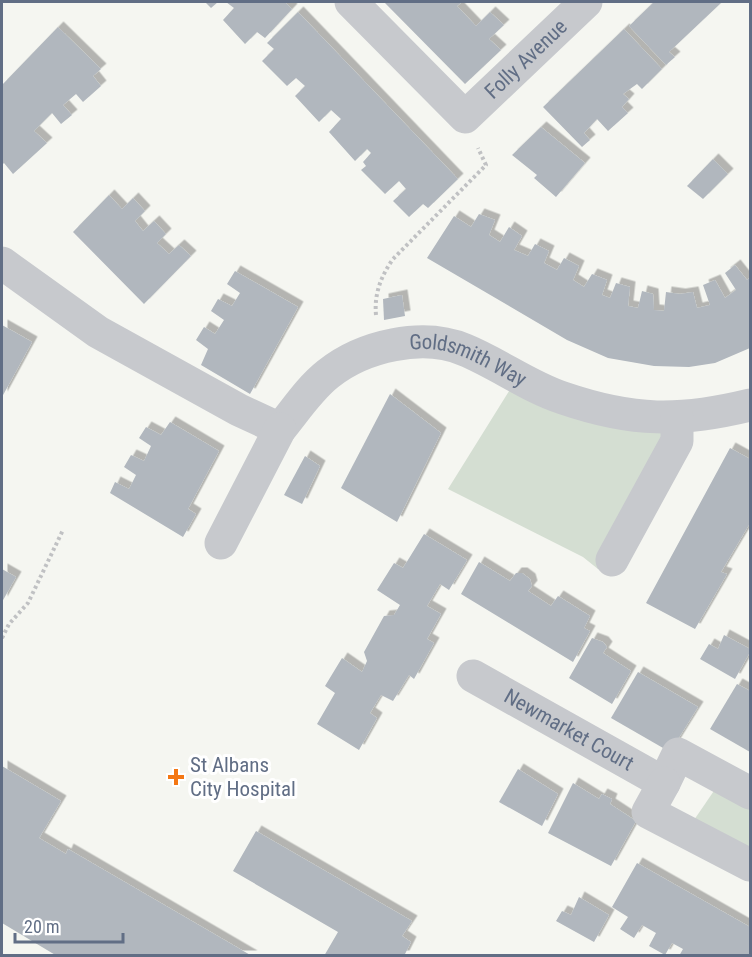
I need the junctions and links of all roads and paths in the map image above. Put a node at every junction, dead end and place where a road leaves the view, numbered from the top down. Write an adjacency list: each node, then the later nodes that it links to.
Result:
1 (351, 2): 3 (street)
2 (586, 2): 3 (street, Folly Avenue)
3 (465, 117): 5 (path)
4 (2, 263): 8 (street)
5 (380, 349): 7 (street, Goldsmith Way); 8 (street, Goldsmith Way)
6 (750, 405): 7 (street, Goldsmith Way)
7 (677, 418): 11 (street)
8 (280, 429): 10 (street, Goldsmith Way)
9 (63, 530): 12 (path)
10 (221, 543)
11 (612, 560)
12 (2, 638)
13 (473, 676): 14 (street, Newmarket Court)
14 (664, 783): 15 (street); 16 (street)
15 (750, 794)
16 (750, 865)

